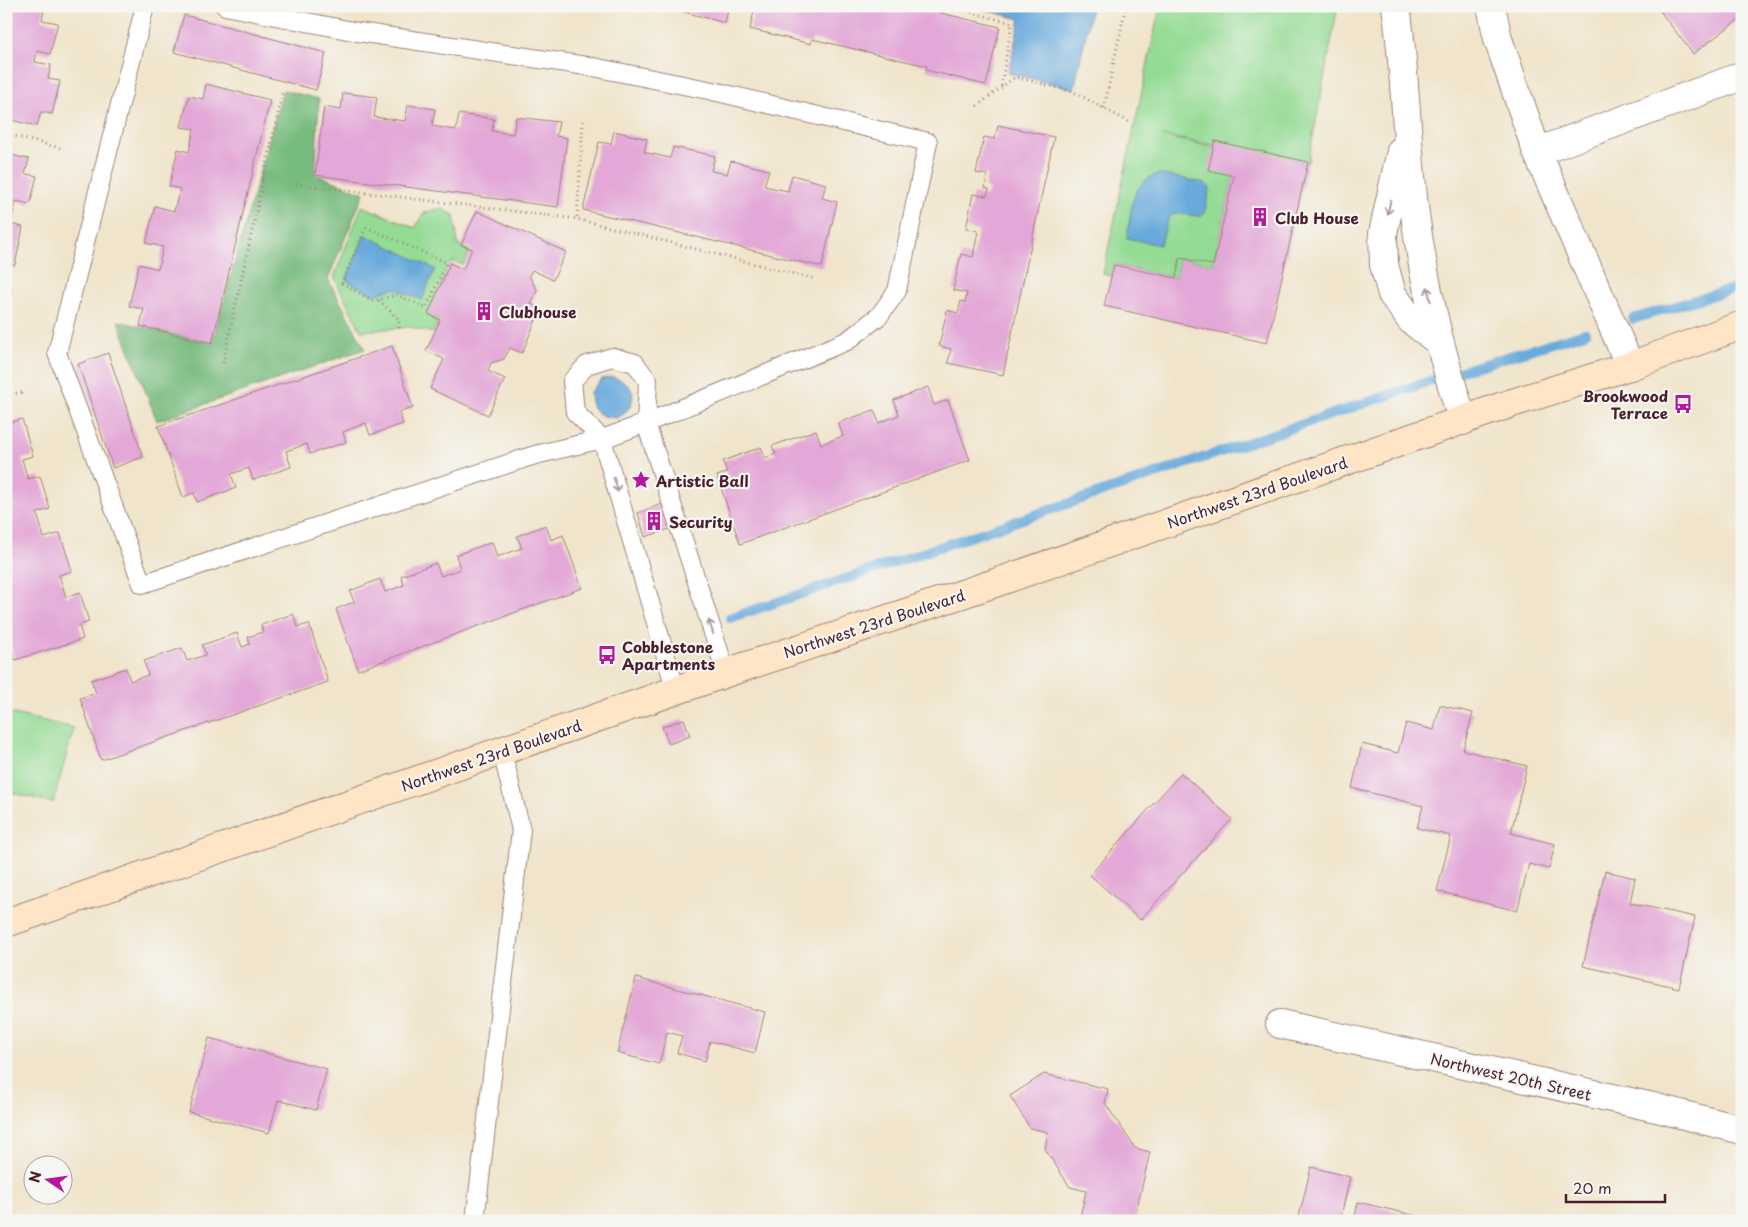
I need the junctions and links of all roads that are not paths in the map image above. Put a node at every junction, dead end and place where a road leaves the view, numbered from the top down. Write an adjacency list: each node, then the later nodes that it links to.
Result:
1 (145, 6): 14 (lane)
2 (225, 6): 5 (lane)
3 (1396, 6): 7 (street)
4 (1491, 6): 8 (street)
5 (276, 11): 13 (lane)
6 (1742, 76): 8 (street)
7 (1406, 126): 10 (street, one-way to 7); 10 (street, one-way to 10)
8 (1537, 152): 11 (street)
9 (1742, 325): 11 (street, Northwest 23rd Boulevard)
10 (1438, 342): 12 (street)
11 (1630, 366): 12 (street, Northwest 23rd Boulevard)
12 (1463, 421): 15 (street, Northwest 23rd Boulevard)
13 (646, 423): 14 (lane); 14 (lane); 15 (lane, one-way to 13)
14 (602, 439): 16 (lane, one-way to 16)
15 (726, 673): 16 (street, Northwest 23rd Boulevard)
16 (676, 691): 17 (street, Northwest 23rd Boulevard)
17 (502, 751): 18 (street, Northwest 23rd Boulevard); 21 (lane)
18 (6, 923)
19 (1280, 1024): 20 (street, Northwest 20th Street)
20 (1742, 1130)
21 (474, 1221)

